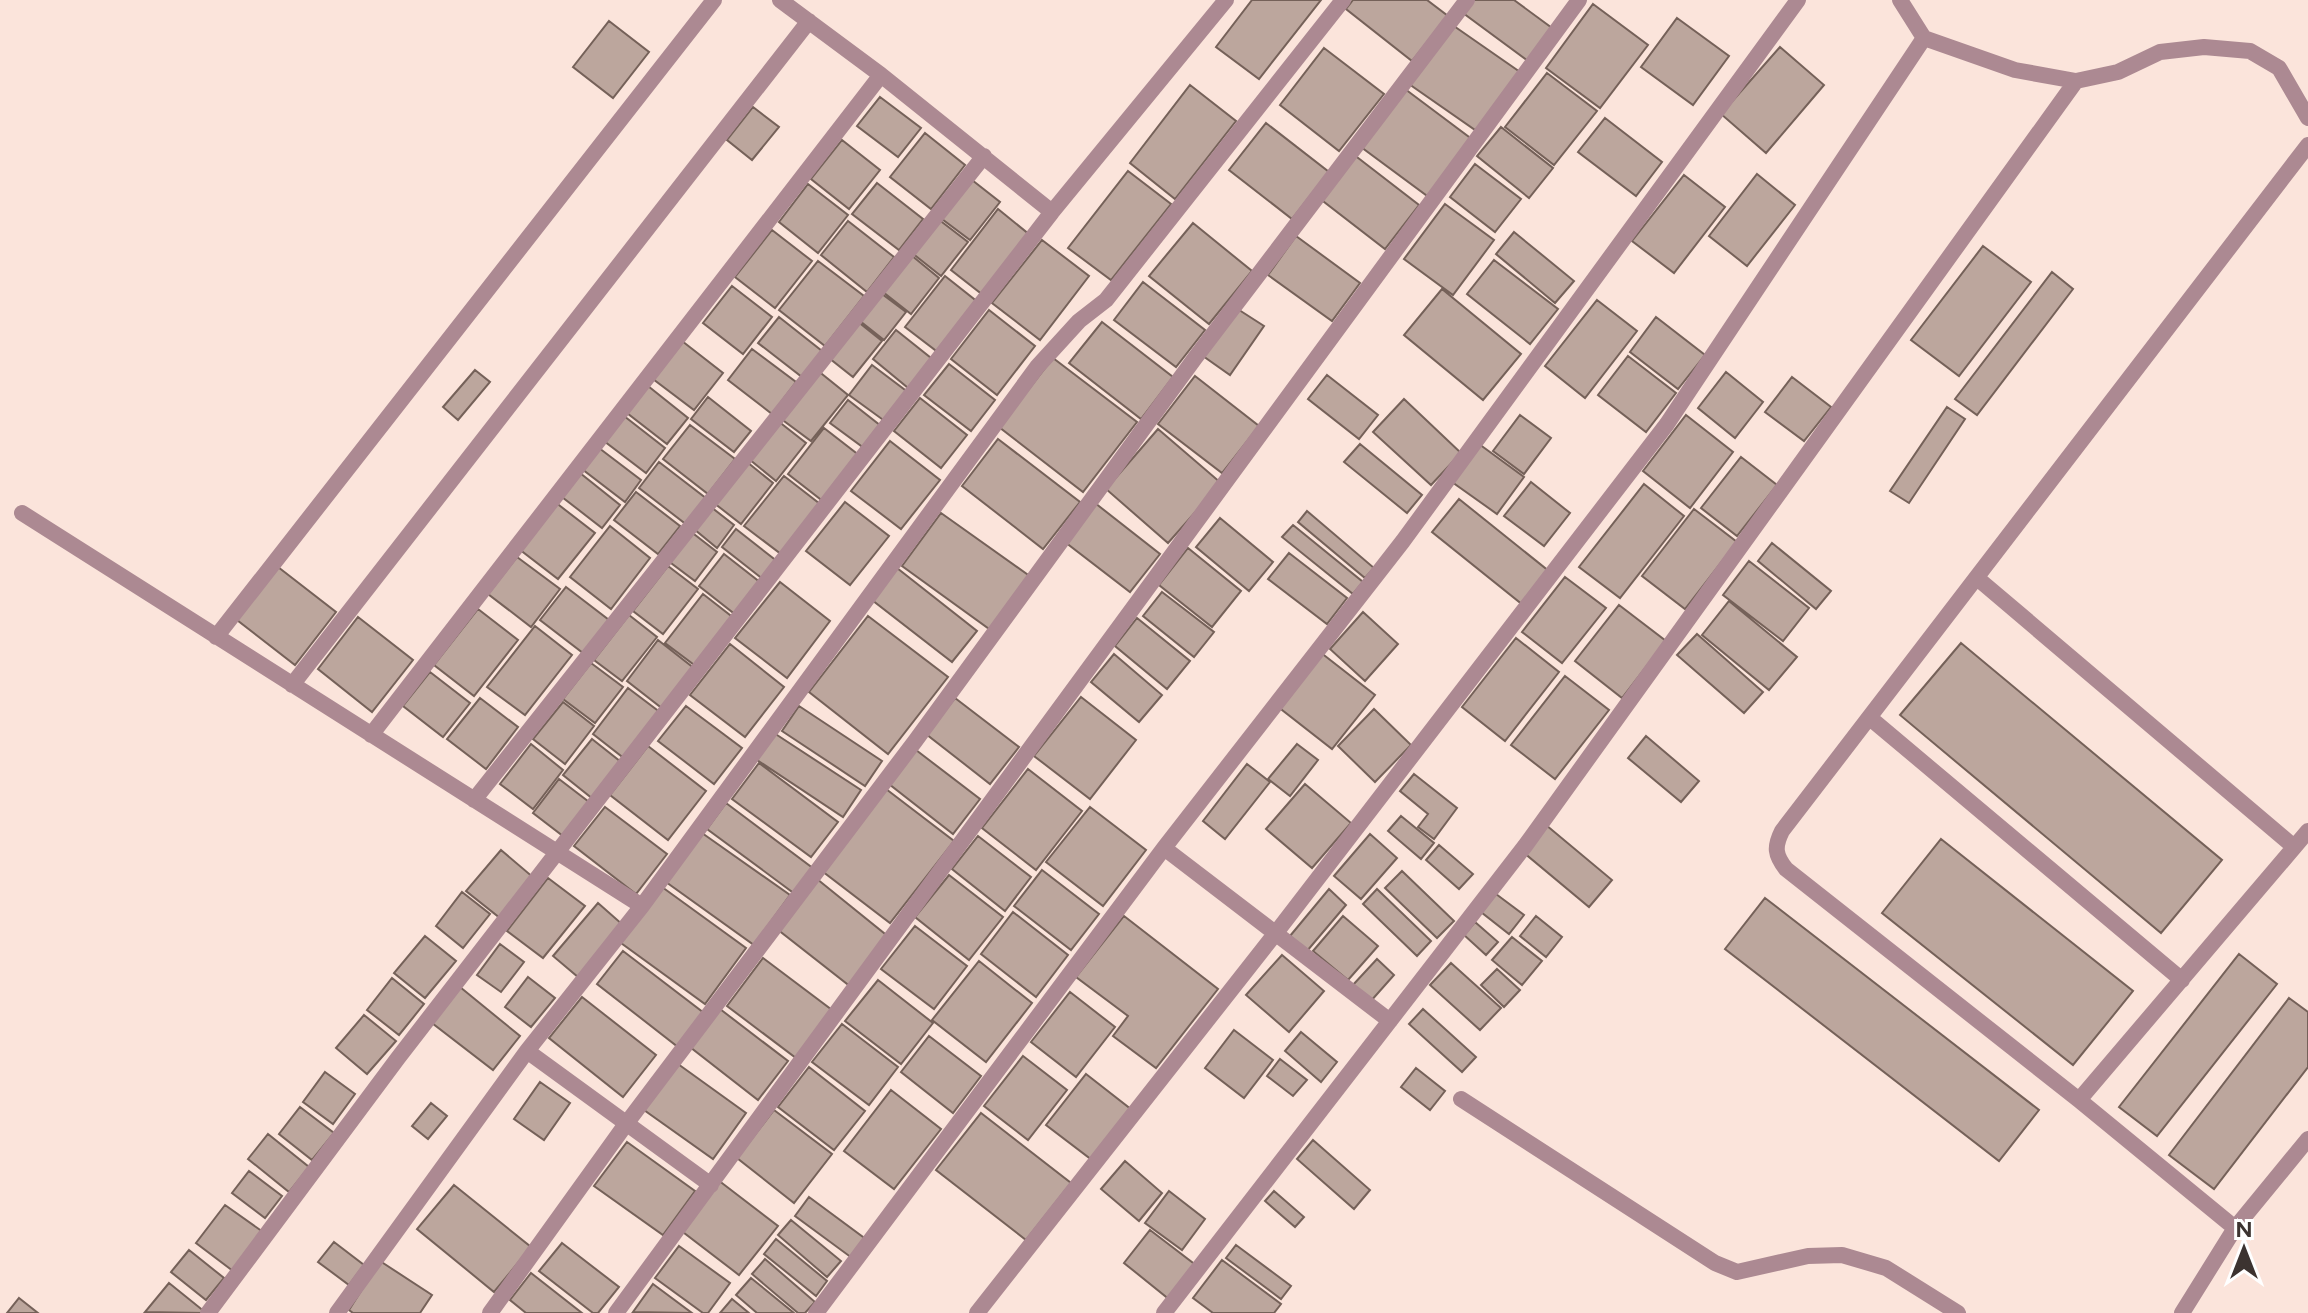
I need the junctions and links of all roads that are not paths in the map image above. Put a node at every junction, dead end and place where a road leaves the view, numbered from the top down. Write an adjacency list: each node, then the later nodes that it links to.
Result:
1 (714, 0): 19 (street)
2 (780, 0): 9 (street)
3 (1226, 0): 16 (street)
4 (1343, 0): 28 (street)
5 (1467, 0): 35 (street)
6 (1579, 0): 37 (street)
7 (1798, 0): 26 (street)
8 (1900, 0): 10 (street)
9 (809, 21): 11 (street); 20 (street)
10 (1924, 38): 12 (street); 29 (street)
11 (881, 75): 15 (street); 22 (street)
12 (2076, 81): 13 (street); 31 (street)
13 (2308, 118)
14 (2308, 145): 18 (street)
15 (984, 156): 16 (street); 23 (street)
16 (1052, 212): 27 (street)
17 (22, 513): 19 (street)
18 (1977, 578): 21 (street); 25 (street)
19 (216, 637): 20 (street)
20 (292, 685): 22 (street)
21 (1870, 718): 30 (street); 34 (street)
22 (371, 735): 23 (street)
23 (474, 800): 27 (street)
24 (2308, 831): 25 (street)
25 (2293, 846): 30 (street)
26 (1164, 848): 29 (street); 43 (street)
27 (557, 853): 28 (street); 39 (street)
28 (642, 906): 32 (street)
29 (1275, 934): 31 (street); 44 (street)
30 (2182, 980): 34 (street)
31 (1390, 1021): 45 (street)
32 (527, 1051): 35 (street); 40 (street)
33 (1461, 1099): 46 (street)
34 (2079, 1100): 38 (street)
35 (626, 1124): 37 (street); 41 (street)
36 (2308, 1139): 38 (street)
37 (711, 1185): 42 (street)
38 (2235, 1228): 47 (street)
39 (208, 1313)
40 (337, 1313)
41 (490, 1313)
42 (616, 1313)
43 (816, 1313)
44 (977, 1313)
45 (1164, 1313)
46 (1958, 1313)
47 (2182, 1313)

